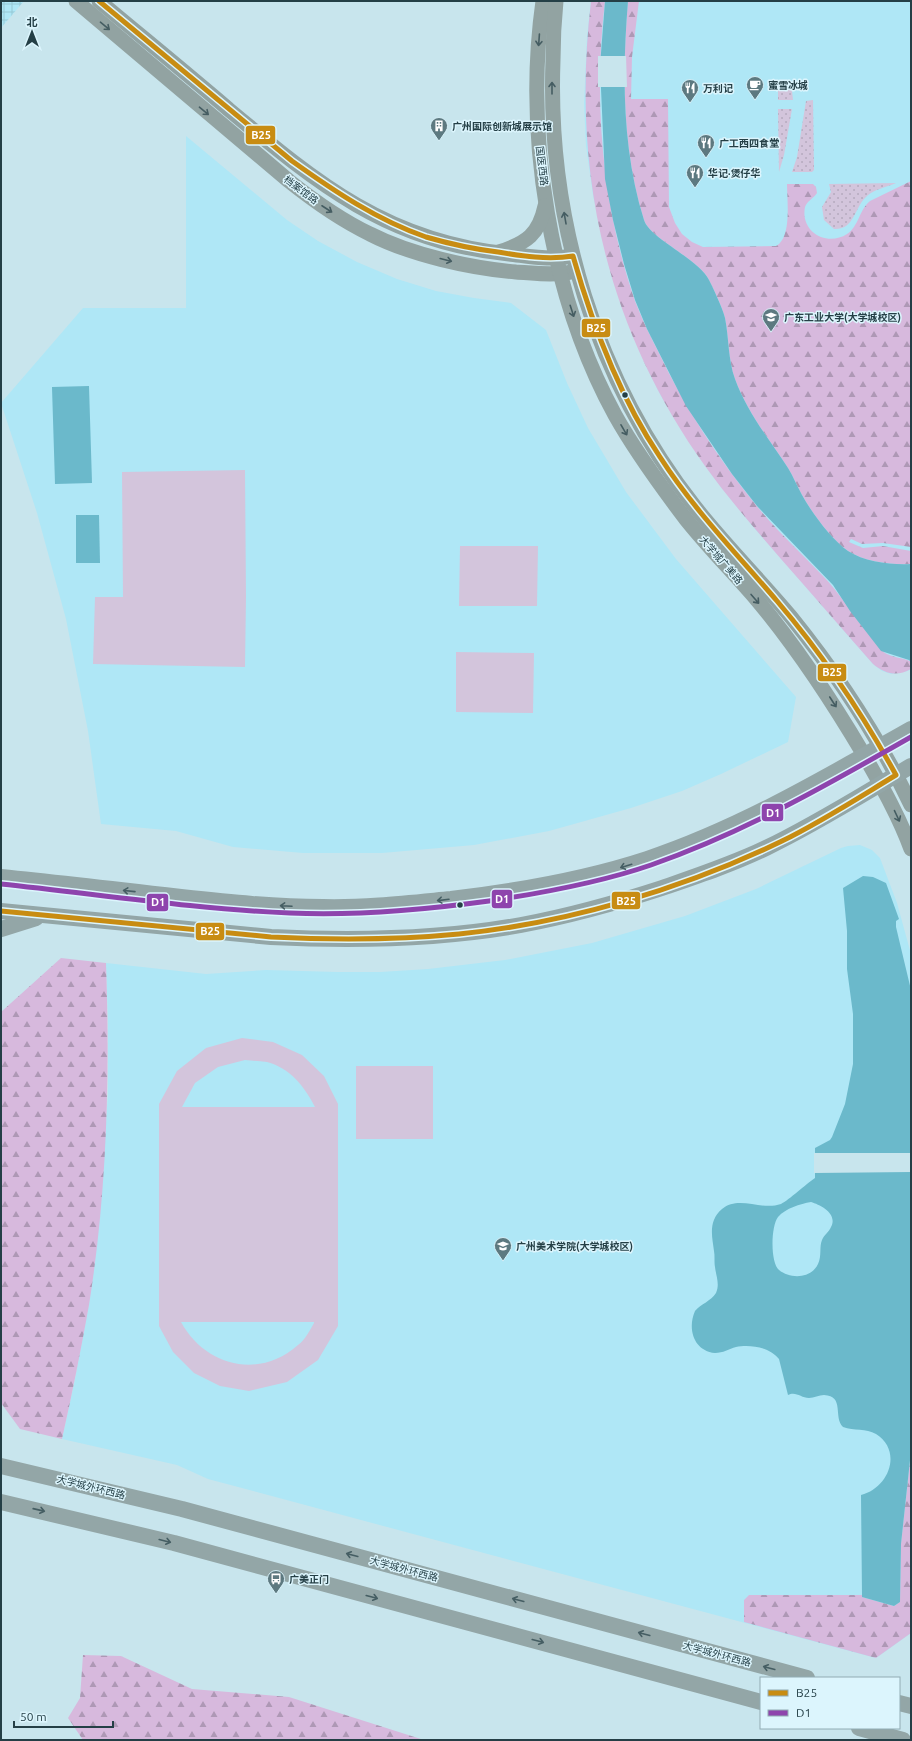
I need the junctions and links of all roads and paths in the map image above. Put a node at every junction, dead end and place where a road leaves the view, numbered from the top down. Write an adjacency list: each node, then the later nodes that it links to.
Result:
1 (76, 1): 10 (main road, 档案馆路, one-way to 10)
2 (99, 1): 6 (main road, 档案馆路)
3 (543, 1): 5 (main road, 国医西路, one-way to 5)
4 (556, 1): 7 (main road, 国医西路, one-way to 4)
5 (546, 195): 6 (main road); 8 (main road, 国医西路)
6 (496, 253): 8 (main road, 档案馆路)
7 (573, 256): 8 (main road, 档案馆路); 9 (main road, 大学城广美路)
8 (557, 258): 10 (main road, 大学城广美路)
9 (577, 270): 10 (main road, 档案馆路); 12 (main road, 大学城广美路)
10 (561, 274): 13 (main road, 大学城广美路, one-way to 13)
11 (911, 729): 12 (main road)
12 (880, 747): 13 (main road); 15 (main road, 大学城广美路)
13 (864, 756): 16 (main road, 大学城广美路); 19 (main road, one-way to 19)
14 (911, 766): 15 (main road)
15 (896, 775): 16 (main road); 17 (main road, 大学城广美路)
16 (881, 784): 18 (main road, 大学城广美路, one-way to 18); 21 (main road)
17 (911, 805)
18 (911, 849)
19 (1, 876)
20 (1, 911): 21 (main road)
21 (46, 915): 22 (main road)
22 (1, 929)
23 (1, 1466): 25 (main road, 大学城外环西路, one-way to 23)
24 (1, 1502): 26 (main road, one-way to 26)
25 (803, 1677)
26 (760, 1702)
27 (863, 1729): 28 (main road)
28 (903, 1740)

